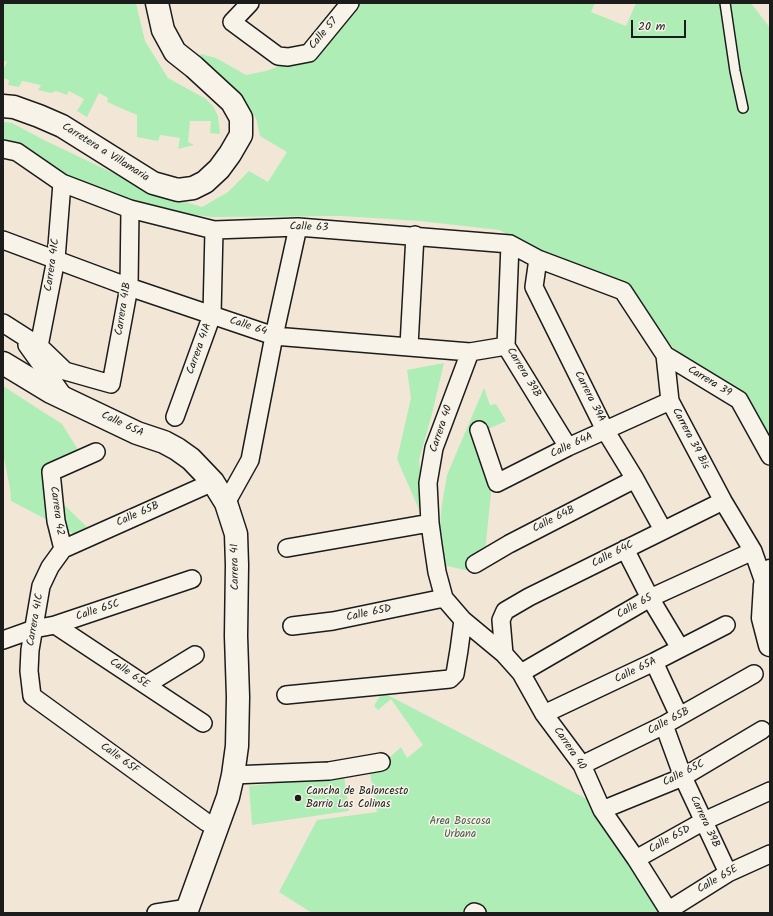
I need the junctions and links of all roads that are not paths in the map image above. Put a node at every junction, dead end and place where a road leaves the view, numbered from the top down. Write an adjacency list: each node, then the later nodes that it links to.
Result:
1 (156, 3): 5 (street, Carretera a Villamaria)
2 (250, 3): 3 (street, Calle 57)
3 (350, 3)
4 (725, 3): 6 (lane)
5 (3, 106)
6 (743, 108)
7 (3, 149): 8 (street, Calle 63)
8 (62, 183): 9 (street, Calle 63); 15 (street, Carrera 41C)
9 (130, 209): 11 (street, Calle 63); 17 (street, Carrera 41B)
10 (298, 227): 11 (street, Calle 63); 12 (street, Calle 63); 22 (street)
11 (214, 230): 19 (street, Carrera 41A)
12 (415, 235): 14 (street, Calle 63); 24 (street)
13 (3, 240): 15 (street, Calle 64)
14 (510, 244): 16 (street, Calle 63); 25 (street, Carrera 39B)
15 (56, 259): 17 (street, Calle 64); 23 (street, Carrera 41C)
16 (538, 259): 18 (street, Calle 63); 33 (street, Carrera 39A)
17 (129, 287): 19 (street, Calle 64); 23 (street, Carrera 41B)
18 (623, 291): 27 (street, Carrera 39 Bis)
19 (212, 316): 22 (street, Calle 64); 31 (street, Carrera 41A)
20 (3, 323): 21 (street)
21 (19, 333): 23 (street); 29 (street)
22 (274, 336): 24 (street, Calle 64); 40 (street)
23 (39, 346)
24 (409, 346): 26 (street, Calle 64)
25 (506, 346): 26 (street, Calle 64); 34 (street, Carrera 39B)
26 (470, 352): 41 (street, Carrera 40)
27 (665, 355): 30 (street, Carrera 39 Bis); 36 (street, Carrera 39)
28 (3, 363): 29 (street, Calle 65A)
29 (65, 398): 38 (street, Calle 65A)
30 (670, 401): 33 (street, Calle 64A); 39 (street, Carrera 39 Bis)
31 (174, 417)
32 (479, 430): 34 (street, Calle 64A)
33 (605, 430): 34 (street, Calle 64A); 37 (street, Carrera 39A)
34 (568, 447)
35 (96, 452): 44 (street, Carrera 42)
36 (770, 456)
37 (635, 479): 42 (street, Carrera 39A); 47 (street, Calle 64B)
38 (213, 482): 40 (street, Calle 65A); 44 (street, Calle 65B)
39 (723, 501): 42 (street, Calle 64C); 46 (street, Carrera 39 Bis)
40 (226, 503): 75 (street, Carrera 41)
41 (430, 523): 43 (street); 50 (street, Carrera 40)
42 (663, 530): 45 (street, Calle 64C)
43 (287, 548)
44 (63, 549): 56 (street, Carrera 41C)
45 (625, 549): 51 (street); 60 (street, Calle 64C)
46 (753, 551): 48 (street, Carrera 39 Bis); 51 (street, Calle 65)
47 (475, 564)
48 (768, 578): 58 (street)
49 (192, 579): 53 (street, Calle 65C)
50 (444, 598): 52 (street, Carrera 40); 55 (street, Calle 65D)
51 (650, 598): 59 (street); 63 (street, Calle 65)
52 (463, 620): 60 (street, Carrera 40); 66 (street)
53 (55, 625): 56 (street, Calle 65C); 65 (street, Calle 65E)
54 (726, 625): 59 (street, Calle 65A)
55 (292, 626)
56 (34, 629): 57 (street, Calle 65C); 67 (street, Carrera 41C)
57 (3, 640)
58 (770, 645)
59 (680, 648): 62 (street, Calle 65A)
60 (504, 654): 63 (street, Carrera 40)
61 (195, 655): 65 (street)
62 (654, 662): 68 (street, Calle 65A); 69 (street)
63 (521, 673): 68 (street, Carrera 40)
64 (754, 674): 69 (street, Calle 65B)
65 (146, 685): 70 (street, Calle 65E)
66 (286, 695)
67 (32, 696): 80 (street, Calle 65F)
68 (544, 714): 74 (street, Carrera 40)
69 (679, 716): 71 (street, Calle 65B)
70 (202, 723)
71 (664, 725): 74 (street, Calle 65B); 76 (street, Carrera 39B)
72 (762, 730): 76 (street, Calle 65C)
73 (381, 762): 75 (street)
74 (582, 765): 78 (street, Carrera 40)
75 (233, 775): 84 (street, Carrera 41)
76 (682, 777): 78 (street, Calle 65C); 79 (street, Carrera 39B)
77 (770, 791): 79 (street, Calle 65D)
78 (602, 810): 82 (street, Carrera 40)
79 (704, 821): 82 (street, Calle 65D); 83 (street, Carrera 39B)
80 (206, 822)
81 (770, 854): 83 (street, Calle 65E)
82 (636, 859): 85 (street, Carrera 40)
83 (728, 873): 85 (street, Calle 65E)
84 (187, 910): 86 (street)
85 (669, 912)
86 (156, 913)

